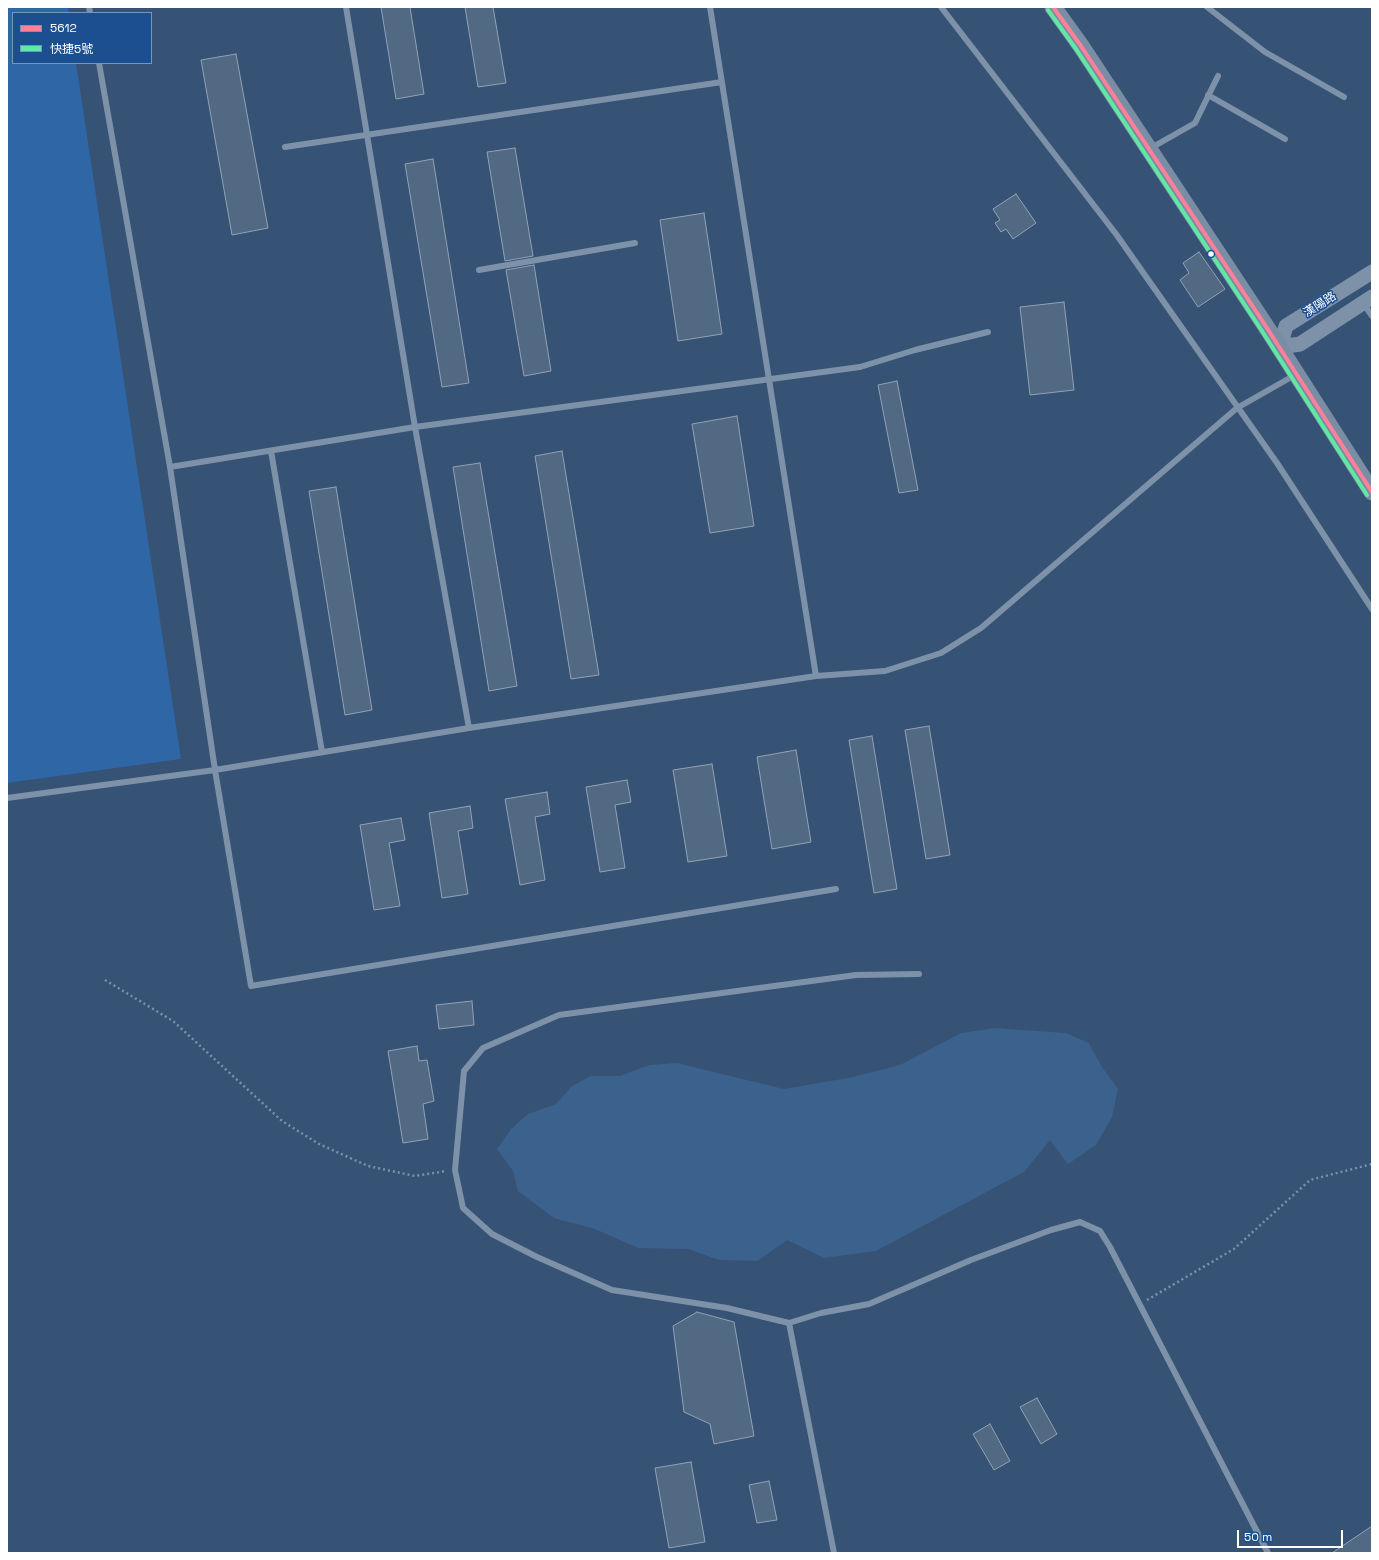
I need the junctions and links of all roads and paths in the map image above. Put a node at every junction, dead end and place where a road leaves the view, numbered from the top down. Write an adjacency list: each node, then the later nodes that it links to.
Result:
1 (346, 7): 11 (lane)
2 (710, 7): 8 (lane)
3 (941, 7): 24 (lane)
4 (1053, 7): 14 (main road)
5 (1207, 7): 10 (lane)
6 (99, 64): 27 (lane)
7 (1218, 76): 9 (lane)
8 (722, 82): 11 (lane); 23 (lane)
9 (1208, 95): 12 (lane); 14 (lane)
10 (1344, 97)
11 (367, 133): 13 (lane); 25 (lane)
12 (1284, 139)
13 (285, 147)
14 (1150, 149): 21 (main road)
15 (635, 243): 16 (lane)
16 (479, 270)
17 (1372, 272): 21 (street, 漢陽路)
18 (1368, 300): 19 (lane); 21 (street)
19 (1372, 316)
20 (988, 332): 23 (lane)
21 (1280, 347): 22 (main road)
22 (1297, 374): 24 (lane); 28 (main road)
23 (768, 380): 25 (lane); 30 (lane)
24 (1237, 408): 29 (lane); 30 (lane)
25 (415, 427): 26 (lane); 31 (lane)
26 (271, 451): 27 (lane); 32 (lane)
27 (170, 467): 33 (lane)
28 (1372, 492)
29 (1372, 609)
30 (816, 676): 31 (lane)
31 (469, 728): 32 (lane)
32 (322, 752): 33 (lane)
33 (215, 770): 34 (lane); 35 (lane)
34 (7, 798)
35 (836, 890)
36 (919, 974): 39 (lane)
37 (105, 980): 39 (path)
38 (1372, 1164): 40 (path)
39 (455, 1170): 41 (lane)
40 (1140, 1304): 41 (lane); 43 (lane)
41 (789, 1323): 42 (lane)
42 (834, 1553)
43 (1268, 1553)

